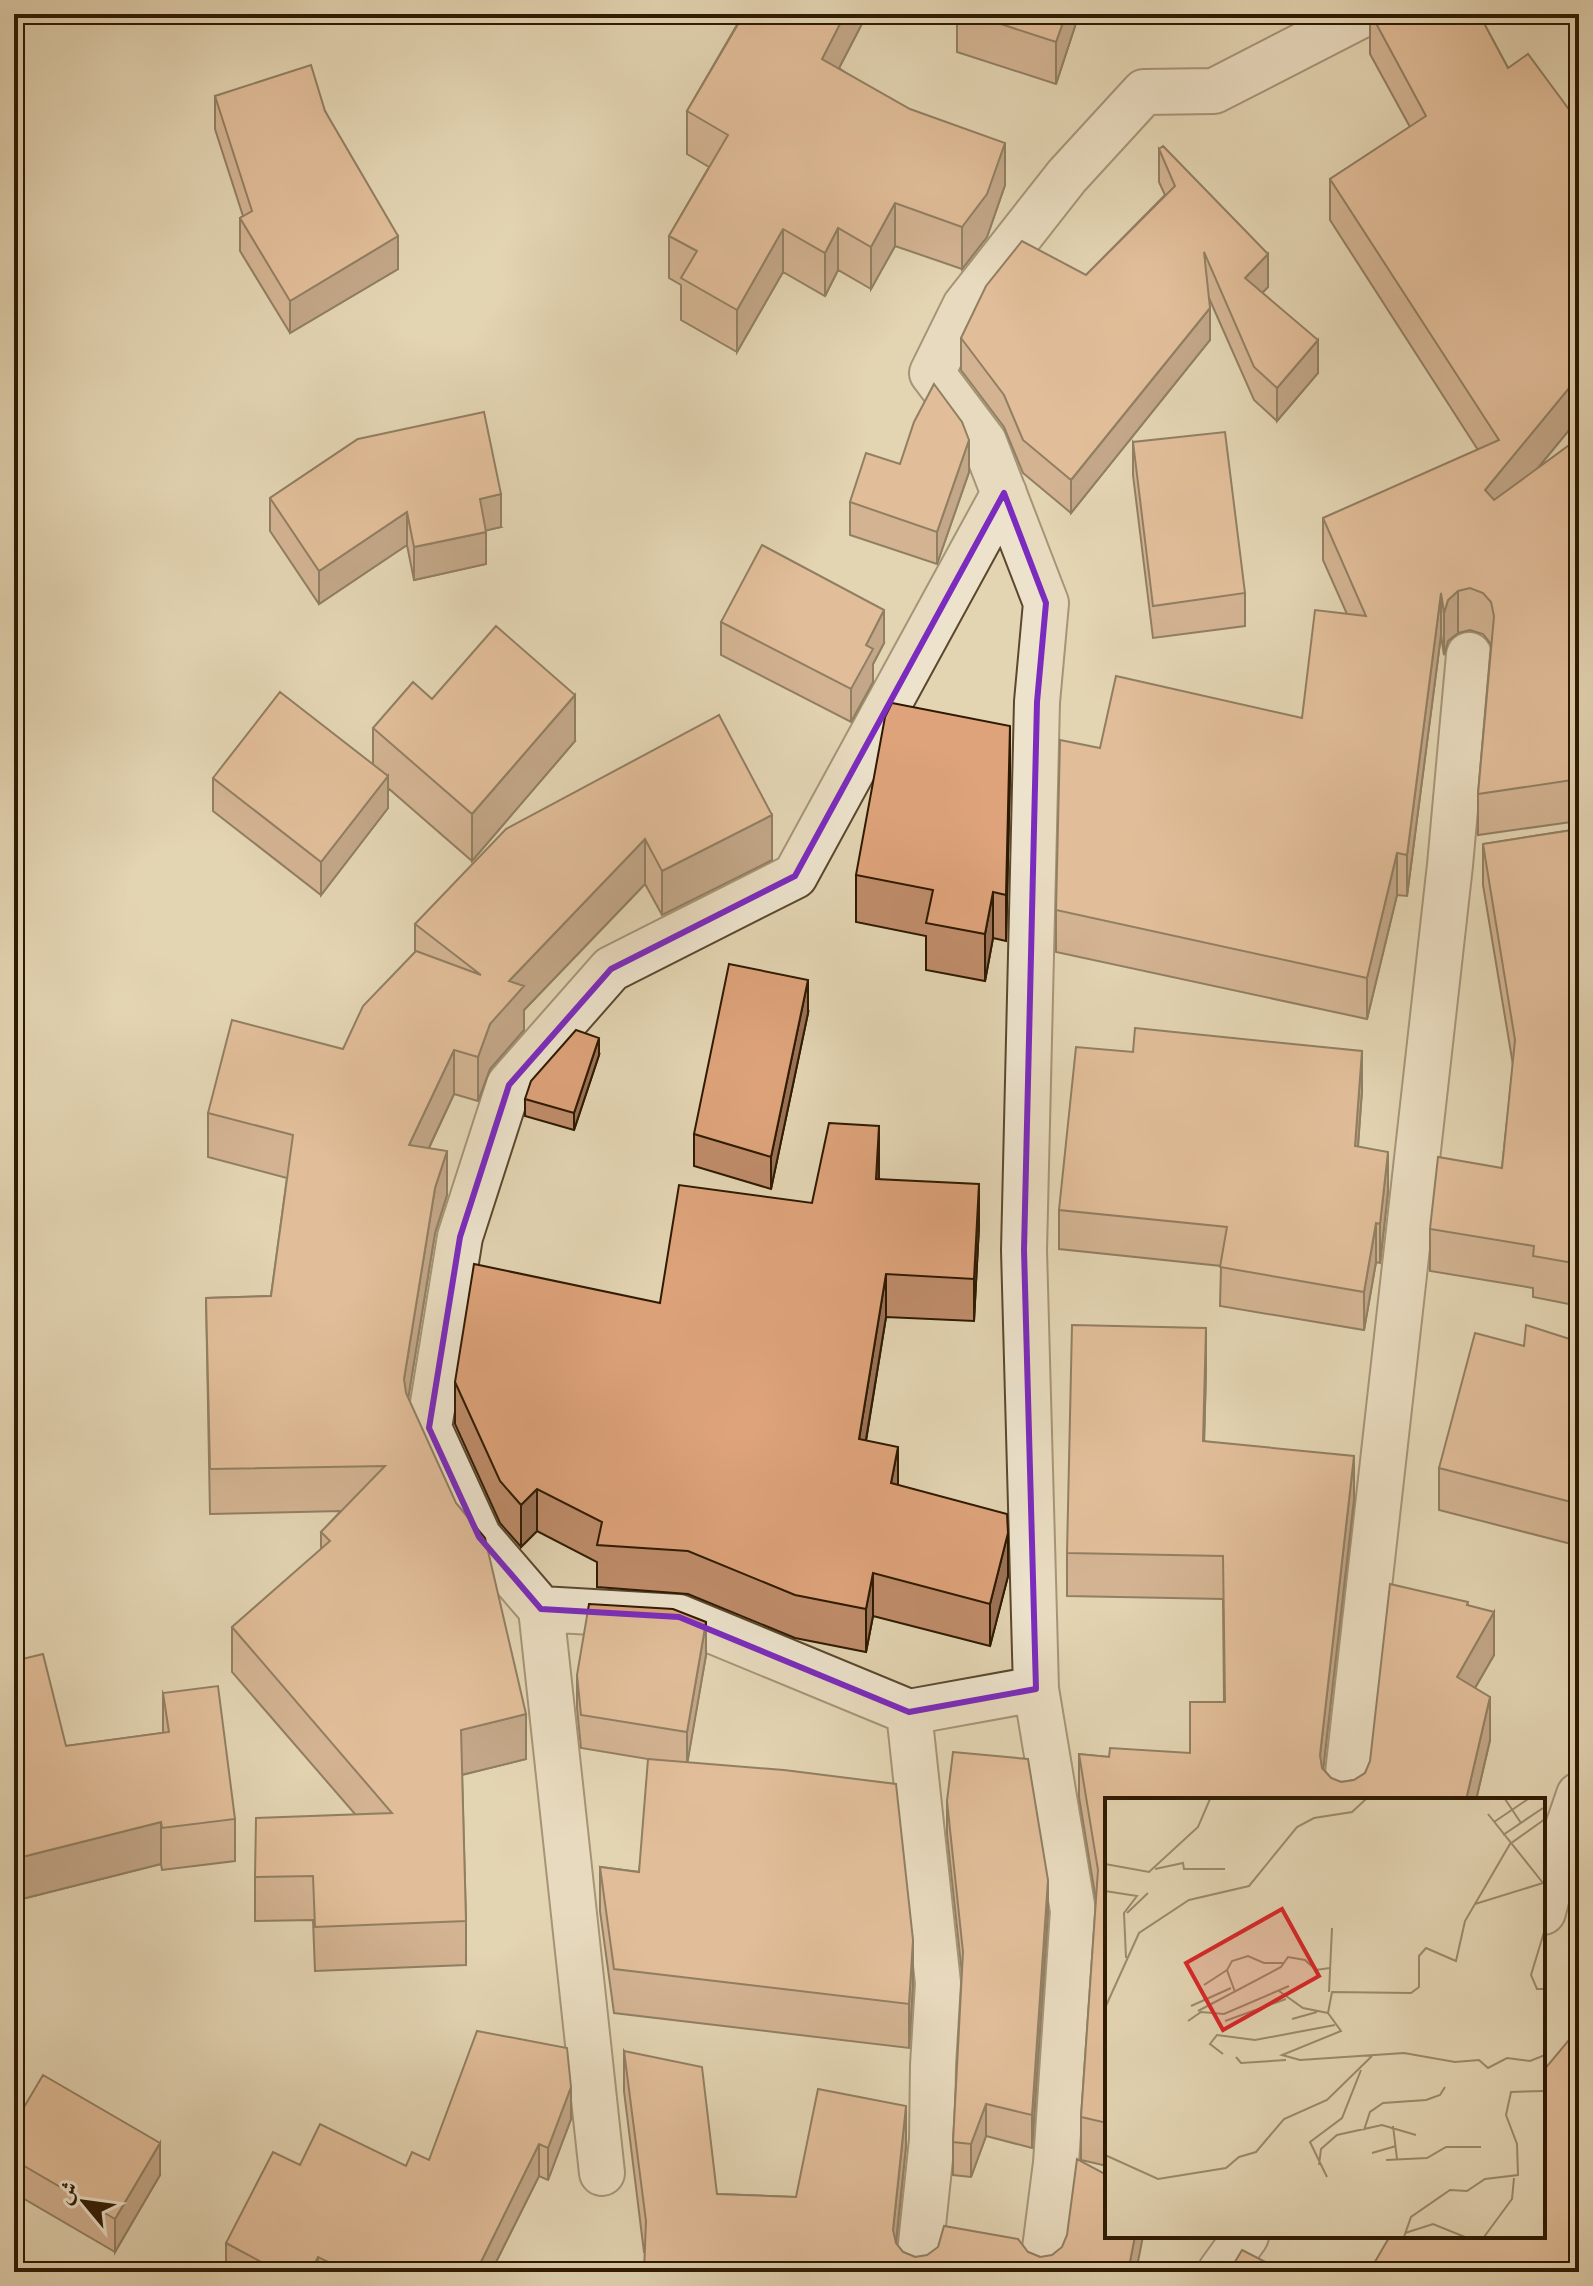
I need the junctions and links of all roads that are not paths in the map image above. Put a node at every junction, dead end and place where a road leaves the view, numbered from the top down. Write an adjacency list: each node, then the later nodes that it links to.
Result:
1 (1364, 14): 2 (street)
2 (1004, 493): 6 (street); 7 (street)
3 (1469, 655): 5 (street)
4 (1493, 858): 5 (street)
5 (1450, 865): 10 (street)
6 (541, 1609): 8 (street); 12 (street)
7 (1036, 1689): 8 (street); 15 (street)
8 (909, 1712): 14 (street)
9 (1579, 1795): 11 (street)
10 (1345, 1798)
11 (1545, 1904)
12 (602, 2173)
13 (1245, 2238): 16 (street)
14 (918, 2272)
15 (1042, 2272)
16 (1220, 2272)

